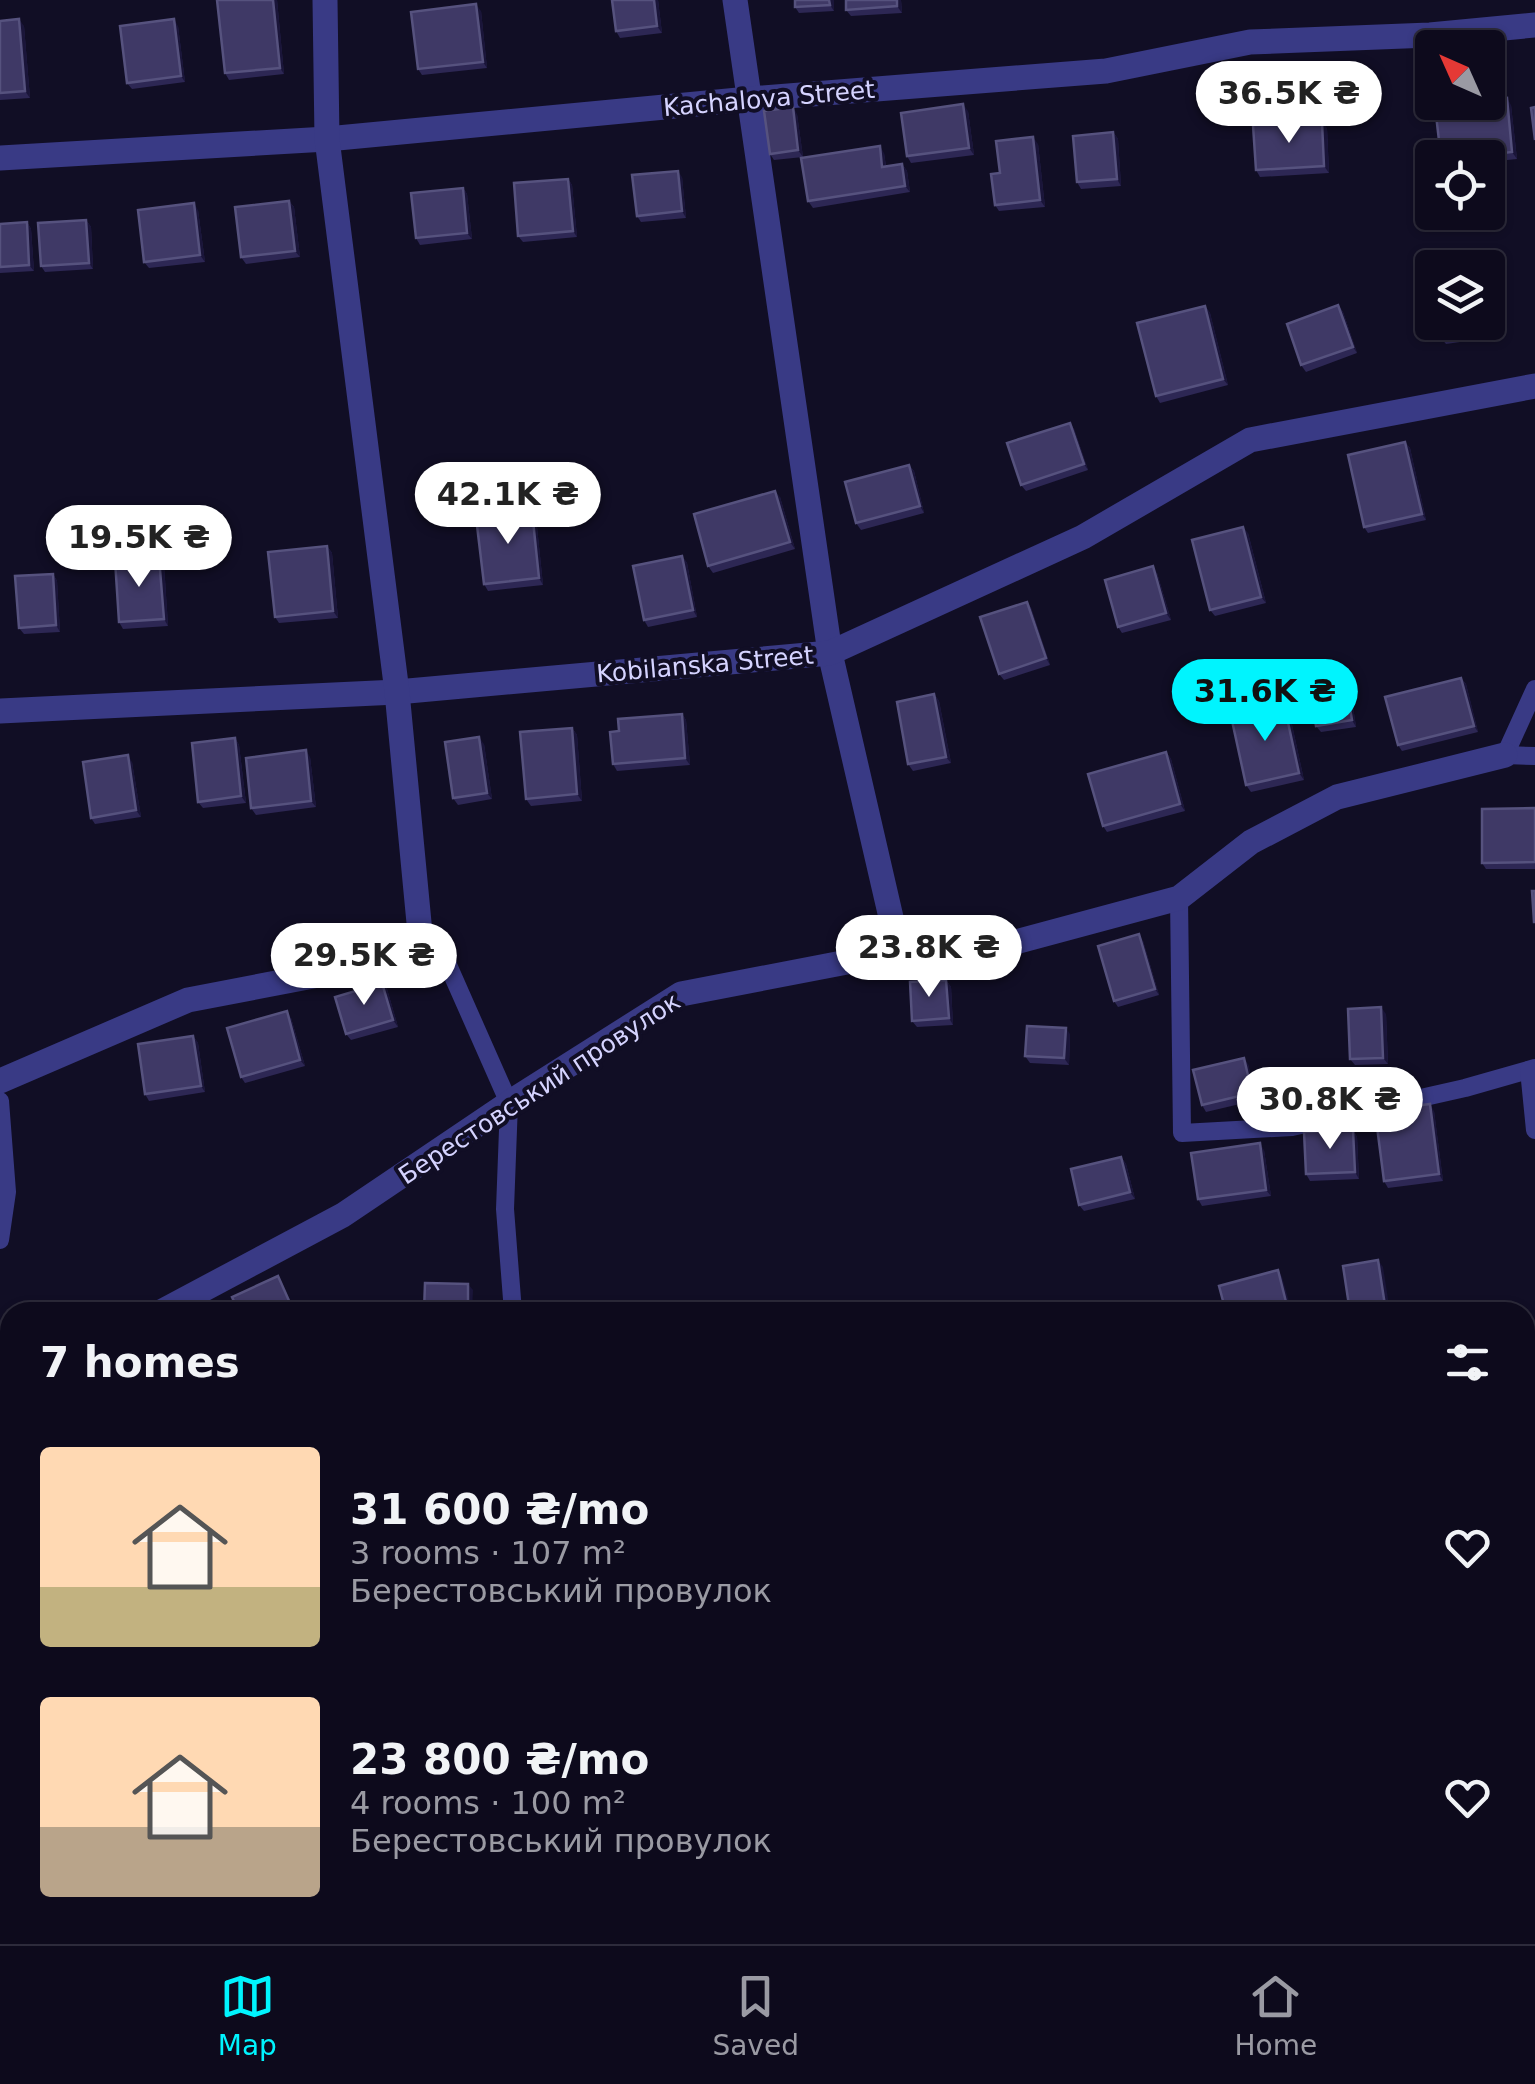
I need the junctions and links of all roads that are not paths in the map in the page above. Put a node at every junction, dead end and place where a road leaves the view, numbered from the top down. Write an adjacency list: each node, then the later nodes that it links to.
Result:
1 (325, 0): 5 (street)
2 (735, 0): 4 (street)
3 (1535, 25): 4 (street, Kachalova Street)
4 (749, 98): 5 (street, Kachalova Street); 8 (street)
5 (328, 139): 6 (street, Kachalova Street); 10 (street)
6 (0, 158)
7 (1535, 386): 8 (street, Kobilanska Street)
8 (830, 652): 10 (street, Kobilanska Street); 16 (street)
9 (1535, 689): 12 (lane)
10 (397, 692): 11 (street, Kobilanska Street); 15 (street)
11 (0, 711)
12 (1505, 755): 13 (lane); 14 (street, Берестовський провулок)
13 (1535, 756)
14 (1179, 898): 16 (street, Берестовський провулок); 17 (lane)
15 (420, 933): 18 (street); 20 (lane)
16 (898, 952): 20 (street, Берестовський провулок)
17 (1532, 1069): 21 (lane)
18 (0, 1081)
19 (0, 1101): 22 (lane)
20 (510, 1103): 23 (street, Берестовський провулок); 24 (lane)
21 (1535, 1130)
22 (0, 1240)
23 (180, 1302)
24 (512, 1302)

